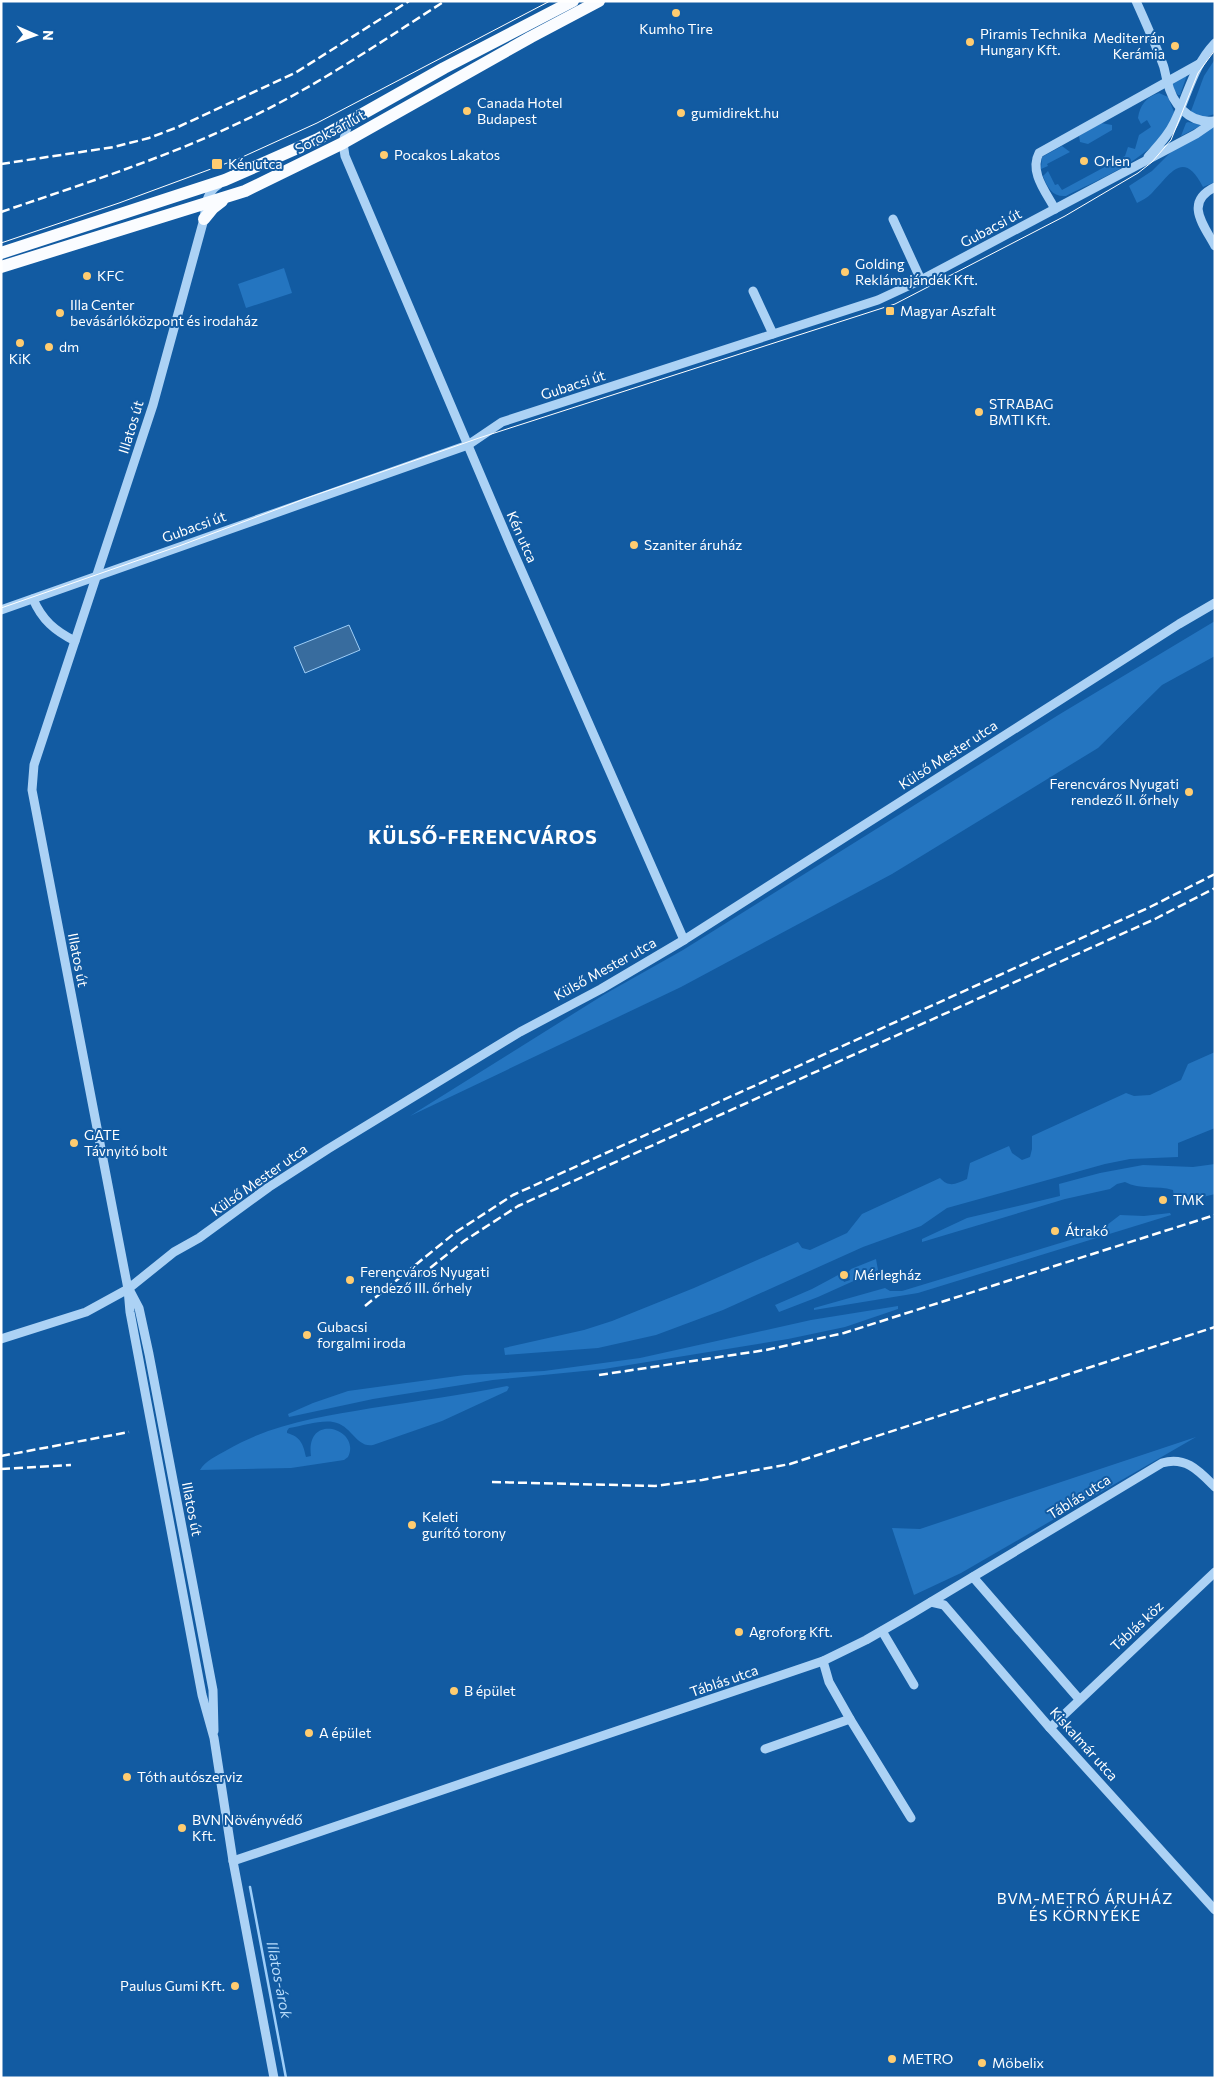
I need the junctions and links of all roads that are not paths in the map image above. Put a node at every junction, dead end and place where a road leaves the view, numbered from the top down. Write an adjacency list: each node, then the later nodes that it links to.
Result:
1 (573, 1): 9 (main road, Soroksári út)
2 (599, 1): 11 (main road, Soroksári út)
3 (1136, 1): 6 (street)
4 (1215, 43): 5 (street, Gubacsi út)
5 (1199, 64): 6 (street, Gubacsi út); 7 (street, Gubacsi út)
6 (1167, 81): 7 (street); 18 (street, Gubacsi út)
7 (1180, 108): 8 (street, Gubacsi út); 12 (street, Gubacsi út)
8 (1215, 121): 12 (street, Gubacsi út)
9 (348, 123): 10 (main road, Soroksári út); 11 (street, Kén utca)
10 (318, 139): 11 (street); 13 (main road, Soroksári út)
11 (343, 143): 16 (main road, Soroksári út); 27 (street, Kén utca)
12 (1142, 162): 18 (street, Gubacsi út)
13 (225, 180): 15 (main road, Soroksári út); 17 (street, Illatos út)
14 (1215, 187): 21 (street)
15 (185, 194): 17 (street); 22 (main road, Soroksári út)
16 (227, 197): 17 (main road, Soroksári út); 19 (main road)
17 (202, 205): 19 (street, Illatos út); 23 (main road, Soroksári út)
18 (1055, 209): 24 (street, Gubacsi út)
19 (204, 219): 28 (street, Illatos út)
20 (893, 219): 24 (street)
21 (1215, 246)
22 (1, 253)
23 (1, 267)
24 (921, 280): 26 (street, Gubacsi út)
25 (753, 291): 26 (street)
26 (772, 334): 27 (street, Gubacsi út)
27 (468, 445): 28 (street, Gubacsi út); 33 (street, Kén utca)
28 (95, 578): 29 (street, Gubacsi út); 32 (street, Illatos út)
29 (33, 599): 31 (street, Gubacsi út); 32 (street)
30 (1215, 603): 33 (street, Külső Mester utca)
31 (1, 610)
32 (75, 641): 34 (street, Illatos út)
33 (684, 940): 34 (street, Külső Mester utca)
34 (128, 1289): 35 (street, Külső Mester utca); 48 (street, Illatos út)
35 (1, 1339)
36 (1215, 1488): 38 (street, Táblás utca)
37 (1215, 1572): 43 (street, Táblás köz)
38 (973, 1577): 39 (street, Táblás utca); 43 (street)
39 (931, 1602): 40 (street, Táblás utca); 45 (street, Kiskalmár utca)
40 (882, 1631): 41 (street, Táblás utca); 42 (street)
41 (823, 1661): 44 (street); 48 (street, Táblás utca)
42 (914, 1685)
43 (1079, 1699): 45 (street, Táblás köz)
44 (850, 1719): 46 (street); 47 (street)
45 (1050, 1728): 49 (street, Kiskalmár utca)
46 (765, 1749)
47 (911, 1818)
48 (233, 1861): 50 (street, Illatos út)
49 (1215, 1910)
50 (274, 2078)

